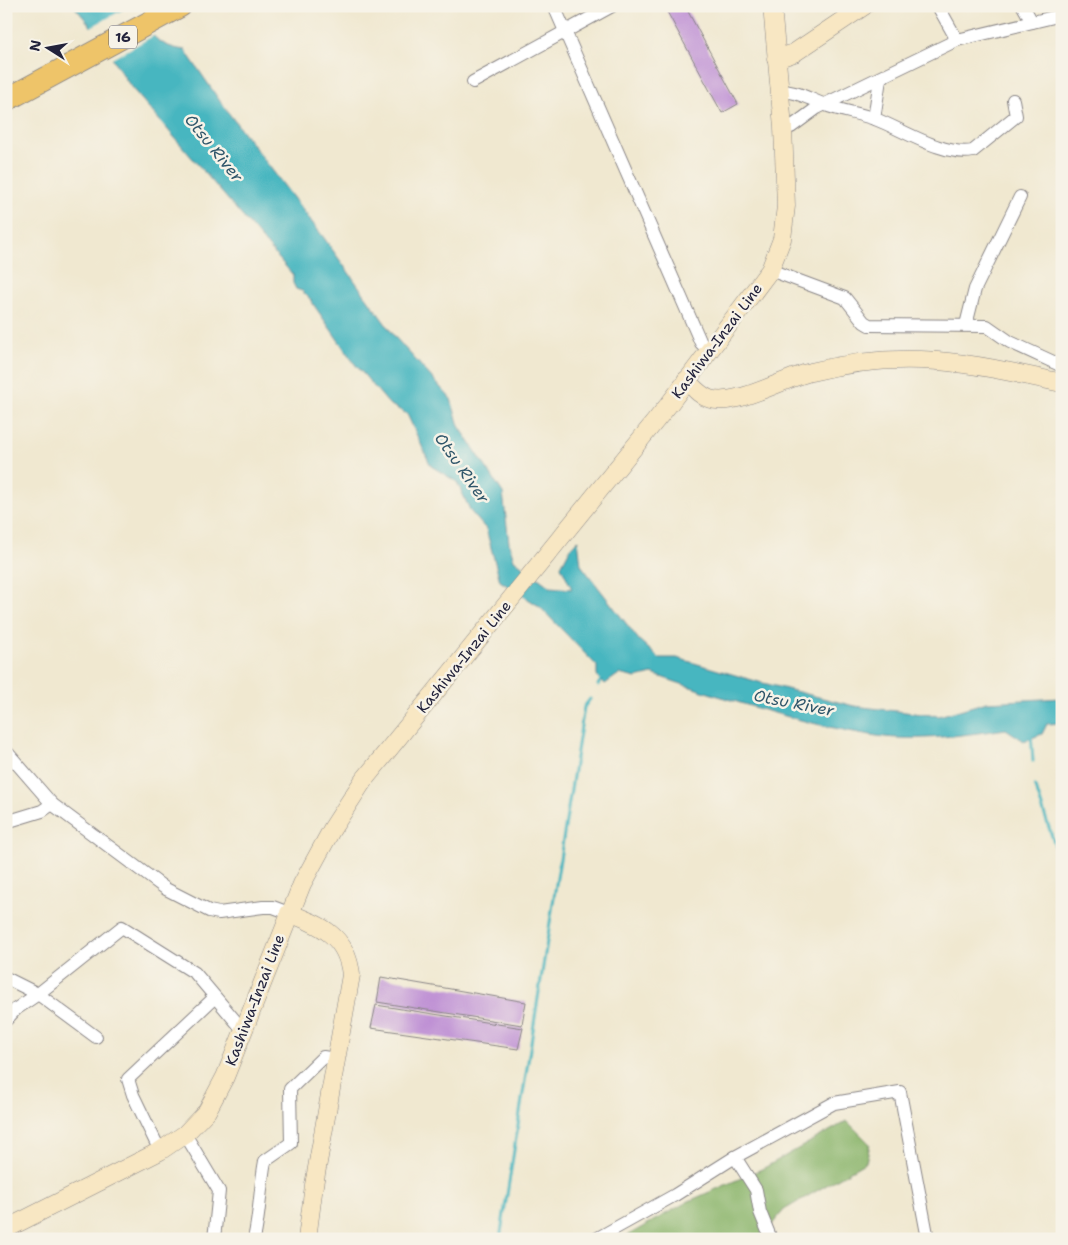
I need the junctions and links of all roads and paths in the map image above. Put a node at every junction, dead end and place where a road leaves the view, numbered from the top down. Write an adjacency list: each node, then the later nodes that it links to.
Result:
1 (148, 6): 13 (highway, 16)
2 (554, 6): 11 (street)
3 (612, 6): 11 (street)
4 (772, 6): 14 (main road, Kashiwa-Inzai Line)
5 (864, 6): 14 (main road)
6 (938, 6): 12 (street)
7 (1023, 6): 10 (street)
8 (177, 8): 13 (highway, 16)
9 (1062, 14): 10 (street)
10 (1032, 22): 12 (street)
11 (564, 31): 16 (street); 27 (street)
12 (956, 40): 15 (street)
13 (67, 59): 17 (highway, 16); 19 (highway, 16)
14 (776, 59): 18 (main road, Kashiwa-Inzai Line)
15 (880, 79): 21 (street); 22 (street)
16 (473, 82)
17 (6, 84)
18 (780, 91): 21 (street); 23 (main road, Kashiwa-Inzai Line)
19 (6, 100)
20 (1012, 100): 22 (street)
21 (826, 105): 22 (street); 23 (street)
22 (874, 119)
23 (782, 127): 25 (main road, Kashiwa-Inzai Line)
24 (1020, 197): 26 (street)
25 (770, 270): 26 (street); 27 (main road, Kashiwa-Inzai Line)
26 (966, 325): 28 (street)
27 (708, 350): 29 (main road, Kashiwa-Inzai Line)
28 (1062, 366)
29 (686, 380): 30 (main road); 34 (main road, Kashiwa-Inzai Line)
30 (1062, 383)
31 (6, 751): 32 (street)
32 (52, 804): 33 (street); 34 (street)
33 (6, 822)
34 (289, 913): 39 (main road, Kashiwa-Inzai Line); 41 (main road)
35 (6, 978): 36 (street)
36 (38, 994): 37 (street); 38 (street); 40 (street)
37 (214, 998): 39 (street); 43 (street)
38 (6, 1020)
39 (243, 1030): 42 (main road, Kashiwa-Inzai Line)
40 (96, 1037)
41 (336, 1059): 47 (street); 48 (main road)
42 (185, 1134): 43 (main road, Kashiwa-Inzai Line); 46 (street)
43 (160, 1152): 45 (main road, Kashiwa-Inzai Line)
44 (735, 1157): 49 (street); 50 (street); 51 (street)
45 (6, 1229)
46 (214, 1239)
47 (254, 1239)
48 (307, 1239)
49 (596, 1239)
50 (771, 1239)
51 (928, 1239)

